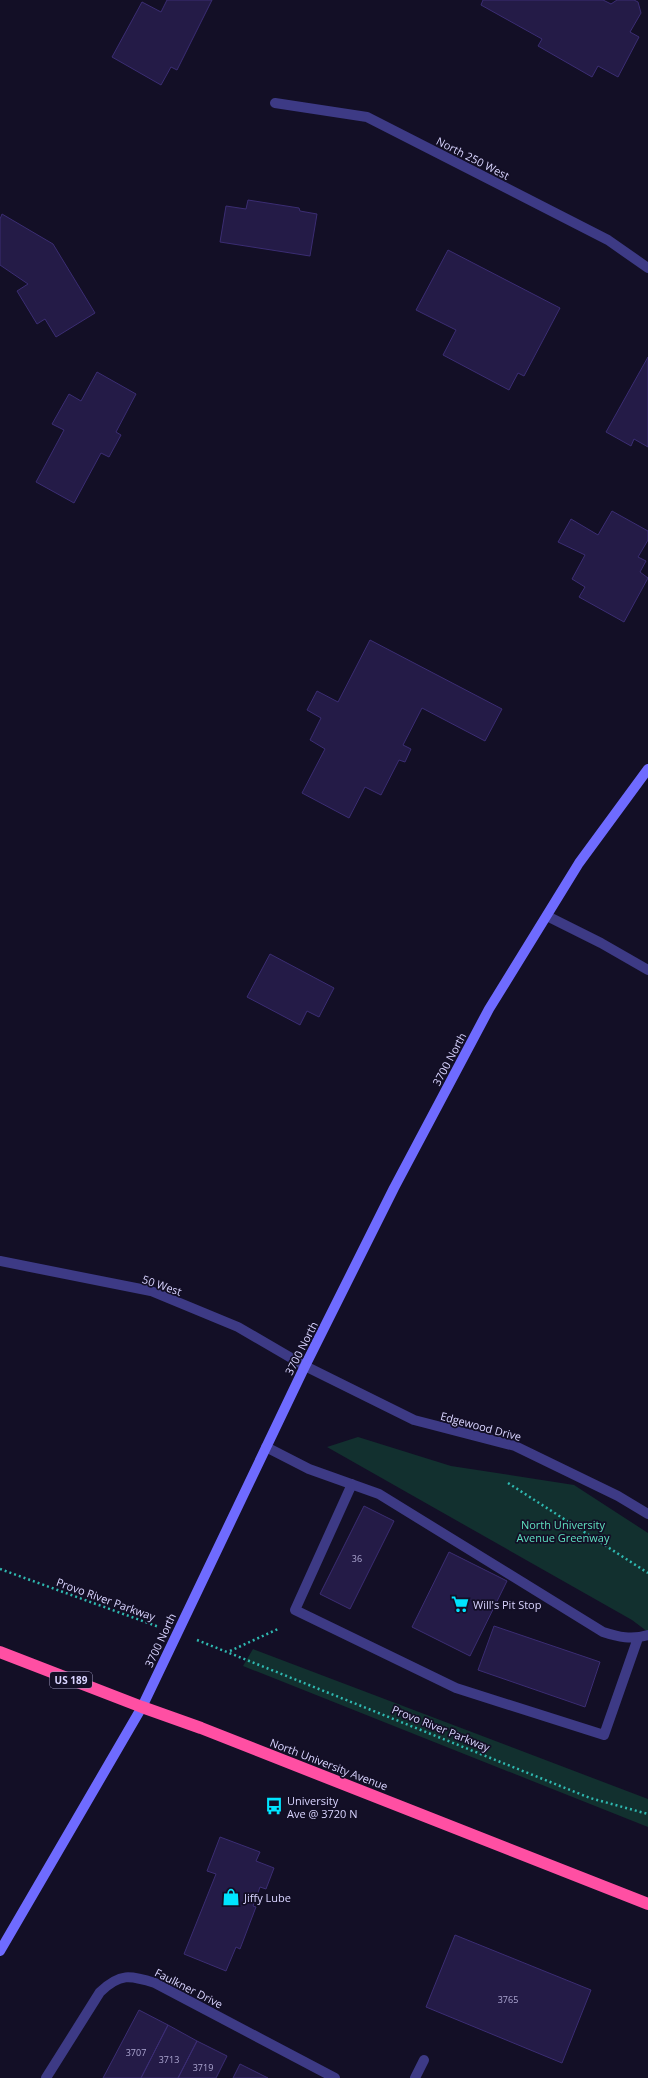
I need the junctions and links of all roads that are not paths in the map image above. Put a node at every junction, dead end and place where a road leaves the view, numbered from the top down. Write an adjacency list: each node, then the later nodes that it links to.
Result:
1 (275, 103): 2 (street, North 250 West)
2 (648, 268)
3 (648, 769): 4 (main road, 3700 North)
4 (547, 916): 5 (street); 7 (main road, 3700 North)
5 (648, 970)
6 (0, 1261): 7 (street, 50 West)
7 (305, 1366): 8 (main road, 3700 North); 10 (street, Edgewood Drive)
8 (266, 1447): 9 (street); 14 (main road, 3700 North)
9 (352, 1484): 12 (street); 12 (street)
10 (648, 1514)
11 (648, 1635): 12 (street)
12 (638, 1638)
13 (0, 1652): 14 (highway, North University Avenue / US 189)
14 (142, 1707): 15 (highway, North University Avenue / US 189); 16 (main road, 3700 North)
15 (648, 1904)
16 (0, 1951)
17 (424, 2060): 20 (street)
18 (46, 2078): 19 (street, Faulkner Drive)
19 (335, 2078)
20 (415, 2078)

